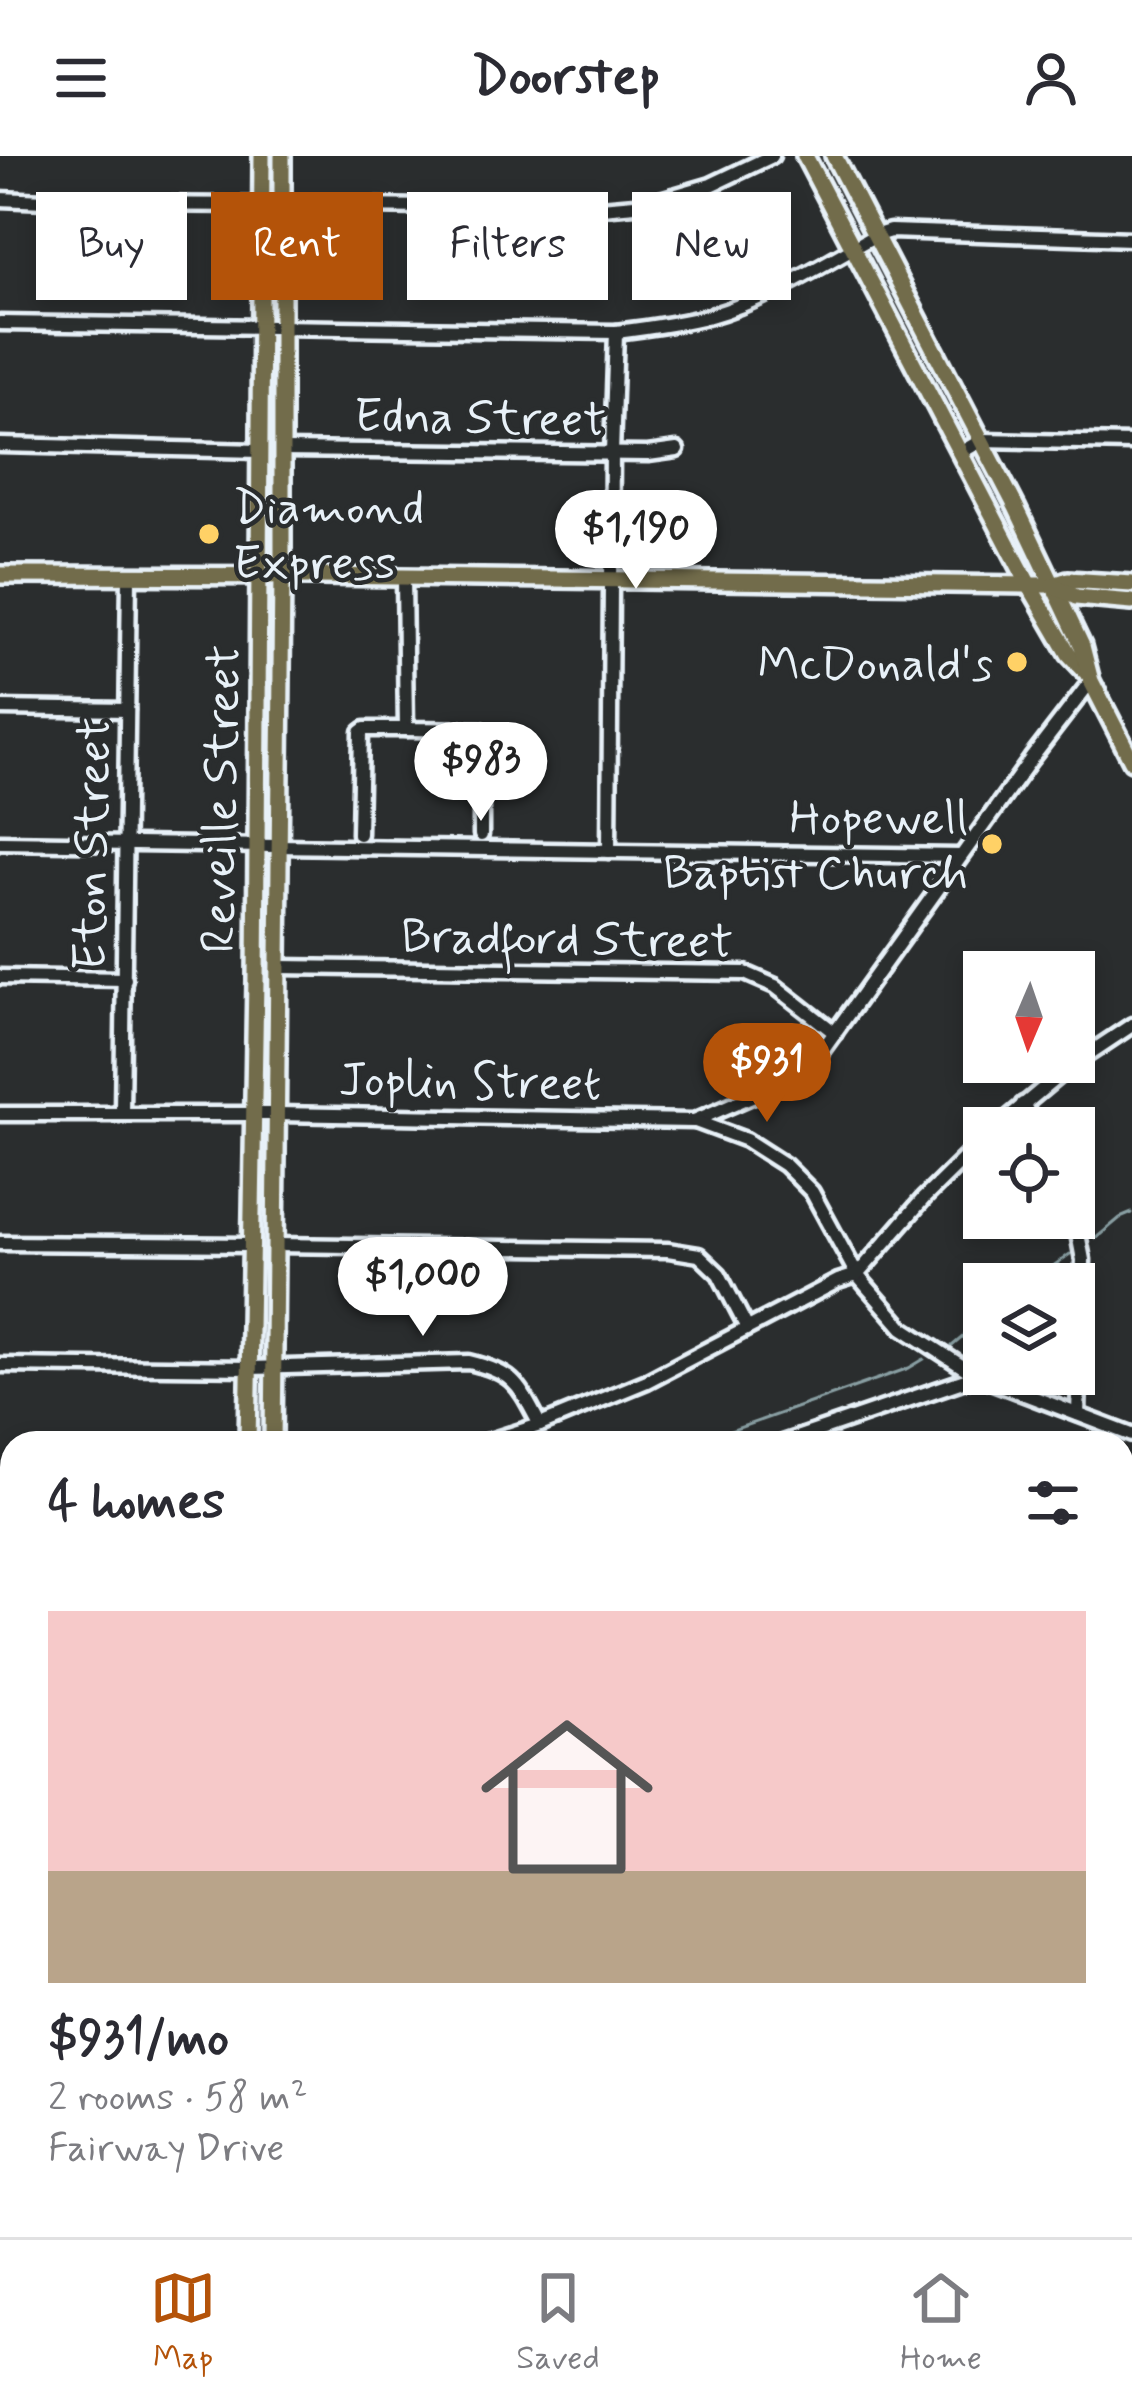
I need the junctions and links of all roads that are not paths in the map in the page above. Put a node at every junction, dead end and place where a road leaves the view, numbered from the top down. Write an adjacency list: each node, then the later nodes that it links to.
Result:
1 (262, 156): 6 (main road, Reveille Street)
2 (282, 156): 7 (main road, Reveille Street)
3 (772, 156): 10 (street)
4 (805, 156): 13 (main road)
5 (834, 156): 11 (main road)
6 (262, 192)
7 (282, 192)
8 (0, 199): 9 (street)
9 (211, 205)
10 (383, 206)
11 (874, 236): 12 (street); 13 (street); 20 (main road)
12 (1132, 239)
13 (853, 248): 19 (street); 21 (main road)
14 (262, 300): 17 (main road, Reveille Street)
15 (282, 300): 18 (main road, Reveille Street)
16 (0, 323): 17 (street)
17 (262, 327): 18 (street); 27 (main road, Reveille Street)
18 (282, 328): 19 (street); 25 (main road, Reveille Street)
19 (616, 332): 28 (street)
20 (932, 344): 21 (main road); 22 (main road)
21 (910, 356): 29 (main road)
22 (982, 440): 23 (street); 29 (street); 38 (main road)
23 (1132, 443)
24 (0, 445): 27 (street)
25 (282, 450): 28 (street, Edna Street); 33 (main road, Reveille Street)
26 (676, 450): 28 (street, Edna Street)
27 (261, 451): 32 (main road, Reveille Street)
28 (612, 453): 35 (street)
29 (960, 453): 37 (main road)
30 (0, 575): 31 (main road)
31 (129, 576): 32 (main road); 42 (street, Eton Street)
32 (260, 576): 33 (main road); 50 (main road, Reveille Street)
33 (282, 576): 34 (main road); 51 (main road, Reveille Street)
34 (404, 578): 35 (main road); 43 (street)
35 (612, 582): 37 (main road); 52 (street)
36 (1132, 584): 38 (main road)
37 (1029, 585): 38 (main road); 40 (main road)
38 (1053, 585): 39 (main road); 40 (main road)
39 (1132, 602)
40 (1090, 678): 44 (main road); 53 (street, Joplin Street)
41 (0, 708): 42 (street)
42 (128, 710): 49 (street, Eton Street)
43 (406, 729): 46 (street); 47 (street)
44 (1124, 730): 45 (main road)
45 (1132, 761)
46 (359, 834)
47 (481, 835)
48 (0, 842): 49 (street)
49 (125, 843): 50 (street); 56 (street, Eton Street)
50 (256, 844): 51 (street); 65 (main road, Reveille Street)
51 (279, 845): 52 (street); 54 (main road, Reveille Street)
52 (609, 851): 53 (street)
53 (961, 856): 58 (street, Joplin Street)
54 (279, 968): 58 (street, Bradford Street); 66 (main road, Reveille Street)
55 (0, 977): 56 (street)
56 (125, 979): 63 (street, Eton Street)
57 (1128, 1027): 59 (street); 60 (street)
58 (835, 1033): 67 (street, Joplin Street)
59 (1132, 1046)
60 (1023, 1104): 61 (street); 62 (street)
61 (1020, 1107)
62 (1025, 1107)
63 (122, 1113): 64 (street, Joplin Street); 65 (street, Joplin Street)
64 (0, 1114)
65 (255, 1114): 66 (street, Joplin Street); 71 (main road, Reveille Street)
66 (277, 1114): 67 (street, Joplin Street); 72 (main road, Reveille Street)
67 (694, 1121): 73 (street)
68 (963, 1159): 73 (street)
69 (1079, 1239): 81 (street)
70 (0, 1244): 71 (street)
71 (253, 1245): 77 (main road, Reveille Street)
72 (275, 1245): 74 (street); 78 (main road, Reveille Street)
73 (857, 1275): 74 (street); 76 (street)
74 (747, 1328): 82 (street)
75 (0, 1365): 77 (street)
76 (963, 1367)
77 (250, 1368): 78 (street); 83 (main road, Reveille Street)
78 (274, 1368): 82 (street); 84 (main road, Reveille Street)
79 (963, 1381): 86 (street)
80 (1028, 1395): 81 (street)
81 (1078, 1414): 87 (street)
82 (540, 1424): 85 (street)
83 (248, 1431)
84 (273, 1431)
85 (519, 1431)
86 (819, 1431)
87 (1122, 1431)

